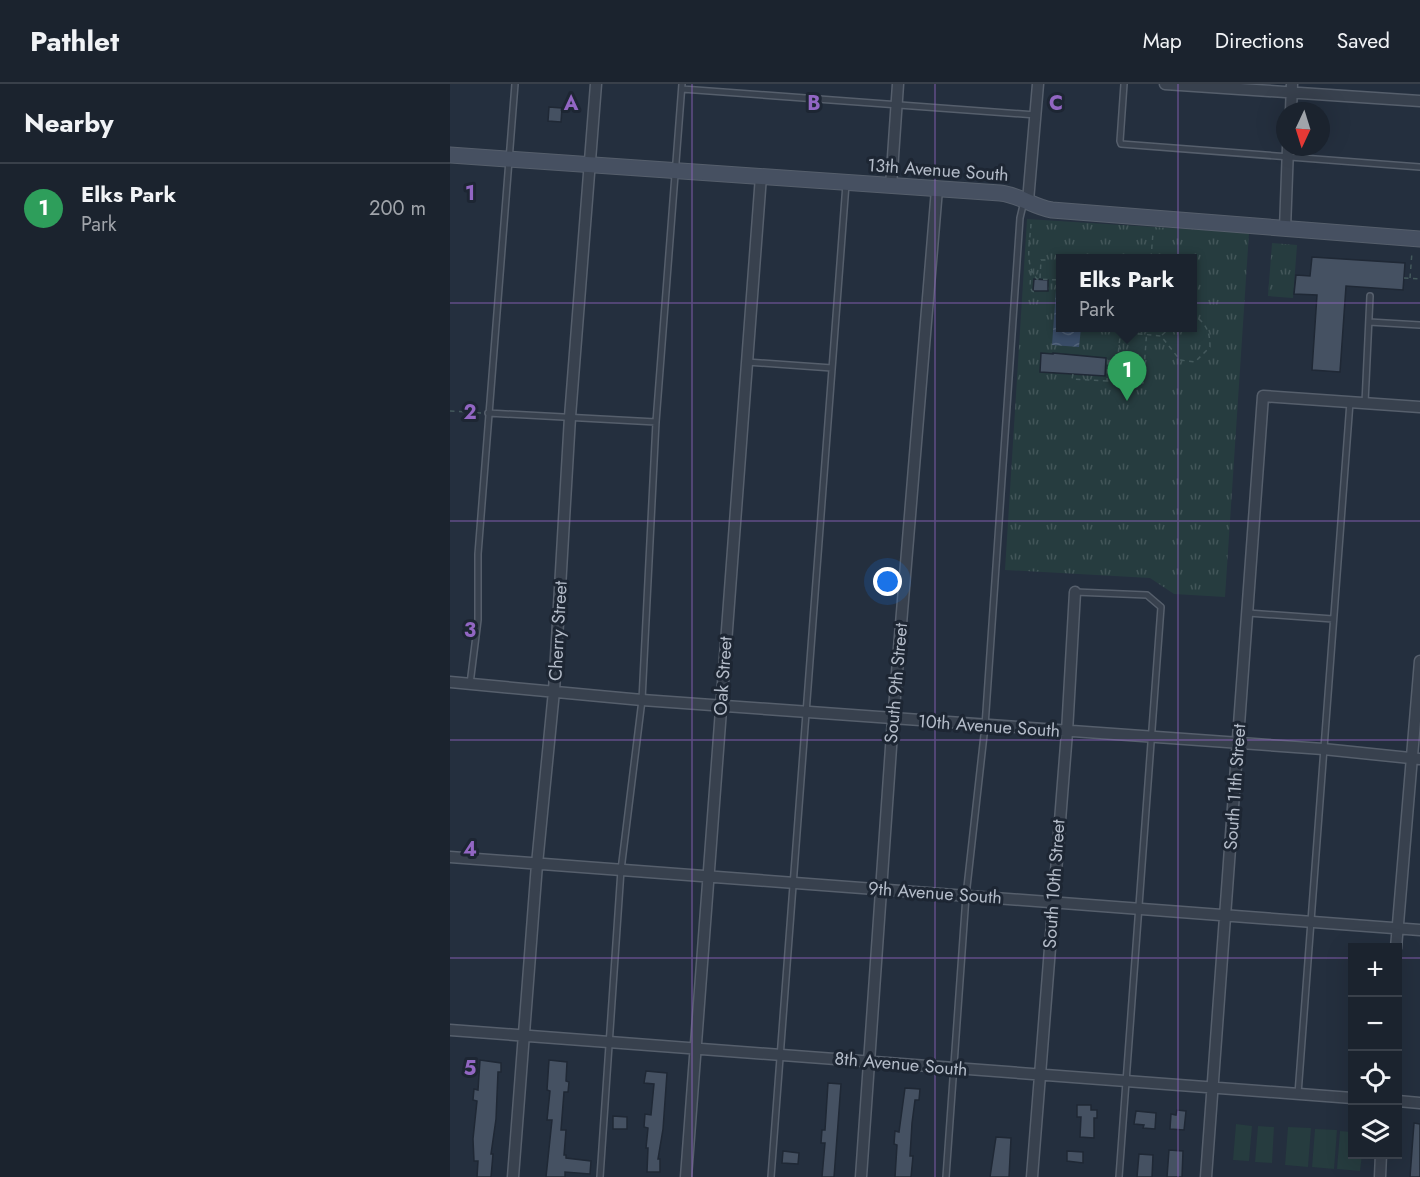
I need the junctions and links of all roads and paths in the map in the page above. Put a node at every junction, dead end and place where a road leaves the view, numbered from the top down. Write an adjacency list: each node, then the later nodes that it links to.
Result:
1 (515, 84): 16 (lane)
2 (596, 84): 17 (street, Cherry Street)
3 (898, 84): 10 (street)
4 (1038, 84): 11 (street)
5 (1124, 84): 12 (lane)
6 (1166, 84): 8 (street)
7 (682, 87): 10 (lane); 19 (lane)
8 (1292, 88): 9 (street)
9 (1420, 101)
10 (896, 104): 11 (lane); 22 (street)
11 (1036, 115): 24 (street)
12 (1276, 152)
13 (450, 155): 16 (street, 13th Avenue South)
14 (1288, 156): 26 (street)
15 (1316, 156): 18 (lane)
16 (511, 159): 17 (street, 13th Avenue South); 58 (lane)
17 (591, 164): 19 (street, 13th Avenue South); 59 (street, Cherry Street)
18 (1420, 167)
19 (676, 170): 20 (street, 13th Avenue South); 60 (lane)
20 (761, 176): 21 (street, 13th Avenue South); 47 (street, Oak Street)
21 (846, 183): 22 (street, 13th Avenue South); 49 (lane)
22 (891, 186): 23 (street, 13th Avenue South)
23 (937, 189): 24 (street, 13th Avenue South); 71 (street, South 9th Street)
24 (1026, 200): 26 (street, 13th Avenue South); 72 (lane)
25 (1031, 224): 31 (path)
26 (1285, 229): 28 (street, 13th Avenue South)
27 (1153, 233): 29 (path)
28 (1416, 245): 33 (path)
29 (1151, 254)
30 (1047, 260): 34 (path)
31 (1031, 270): 34 (path); 37 (path)
32 (1404, 278): 33 (path)
33 (1410, 278): 35 (path)
34 (1040, 279): 36 (path)
35 (1420, 279)
36 (1056, 280)
37 (1037, 293)
38 (1370, 296): 40 (lane)
39 (1197, 318): 45 (path)
40 (1369, 322): 41 (lane); 55 (lane)
41 (1420, 325)
42 (1120, 332): 44 (path); 46 (path)
43 (1165, 332): 45 (path)
44 (1146, 334): 45 (path); 48 (path)
45 (1161, 336)
46 (1118, 361): 48 (path); 53 (path); 53 (path)
47 (747, 363): 49 (lane); 69 (street, Oak Street)
48 (1144, 363): 53 (path)
49 (832, 368): 70 (lane)
50 (1073, 374): 52 (path)
51 (1094, 376): 52 (path)
52 (1094, 380): 53 (path)
53 (1107, 381)
54 (1350, 402): 55 (street); 62 (street, South 11th Street); 63 (lane)
55 (1365, 403): 56 (street)
56 (1420, 407)
57 (450, 411): 58 (path)
58 (488, 414): 59 (lane); 66 (lane)
59 (570, 417): 60 (lane); 67 (street, Cherry Street)
60 (656, 422): 68 (lane)
61 (1075, 592): 73 (street, South 10th Street); 74 (lane)
62 (1248, 613): 63 (lane); 75 (street, South 11th Street)
63 (1333, 619): 76 (lane)
64 (1420, 662): 77 (street)
65 (450, 682): 66 (street, 10th Avenue South)
66 (470, 684): 67 (street, 10th Avenue South)
67 (554, 691): 68 (street, 10th Avenue South); 79 (street, Cherry Street)
68 (642, 700): 69 (street, 10th Avenue South); 80 (lane)
69 (721, 706): 70 (street, 10th Avenue South); 81 (street, Oak Street)
70 (807, 712): 71 (street, 10th Avenue South); 82 (lane)
71 (893, 718): 72 (street, 10th Avenue South); 83 (street, South 9th Street)
72 (985, 726): 73 (street, 10th Avenue South); 84 (lane)
73 (1066, 732): 74 (street, 10th Avenue South); 85 (street, South 10th Street)
74 (1151, 737): 75 (street, 10th Avenue South); 86 (lane)
75 (1238, 743): 76 (street, 10th Avenue South); 87 (street, South 11th Street)
76 (1323, 749): 77 (street, 10th Avenue South); 88 (lane)
77 (1416, 758): 89 (street)
78 (450, 856): 79 (street, 9th Avenue South)
79 (537, 864): 80 (street, 9th Avenue South); 93 (street, Cherry Street)
80 (621, 870): 81 (street, 9th Avenue South); 94 (lane)
81 (708, 877): 82 (street, 9th Avenue South); 95 (street, Oak Street)
82 (794, 883): 83 (street, 9th Avenue South); 96 (lane)
83 (880, 889): 84 (street, 9th Avenue South); 97 (street, South 9th Street)
84 (966, 896): 85 (street, 9th Avenue South); 98 (lane)
85 (1052, 902): 86 (street, 9th Avenue South); 99 (street, South 10th Street)
86 (1138, 909): 87 (street, 9th Avenue South); 100 (lane)
87 (1226, 915): 88 (street, 9th Avenue South); 101 (street, South 11th Street)
88 (1310, 921): 89 (street, 9th Avenue South); 102 (lane)
89 (1398, 928): 90 (street, 9th Avenue South); 91 (street)
90 (1420, 930)
91 (1396, 943)
92 (450, 1030): 93 (street, 8th Avenue South)
93 (525, 1036): 94 (street, 8th Avenue South); 107 (street, Cherry Street)
94 (610, 1042): 95 (street, 8th Avenue South); 108 (lane)
95 (696, 1049): 96 (street, 8th Avenue South); 109 (street, Oak Street)
96 (779, 1055): 97 (street, 8th Avenue South); 110 (lane)
97 (870, 1062): 98 (street, 8th Avenue South); 111 (street, South 9th Street)
98 (953, 1068): 99 (street, 8th Avenue South); 112 (lane)
99 (1040, 1076): 100 (street, 8th Avenue South); 113 (street, South 10th Street)
100 (1126, 1081): 101 (street, 8th Avenue South); 114 (lane)
101 (1212, 1087): 102 (street, 8th Avenue South); 115 (street, South 11th Street)
102 (1298, 1094): 103 (street, 8th Avenue South)
103 (1348, 1098)
104 (1402, 1101): 105 (street)
105 (1420, 1103)
106 (1381, 1159): 116 (street)
107 (513, 1177)
108 (600, 1177)
109 (686, 1177)
110 (771, 1177)
111 (861, 1177)
112 (946, 1177)
113 (1032, 1177)
114 (1119, 1177)
115 (1206, 1177)
116 (1380, 1177)

